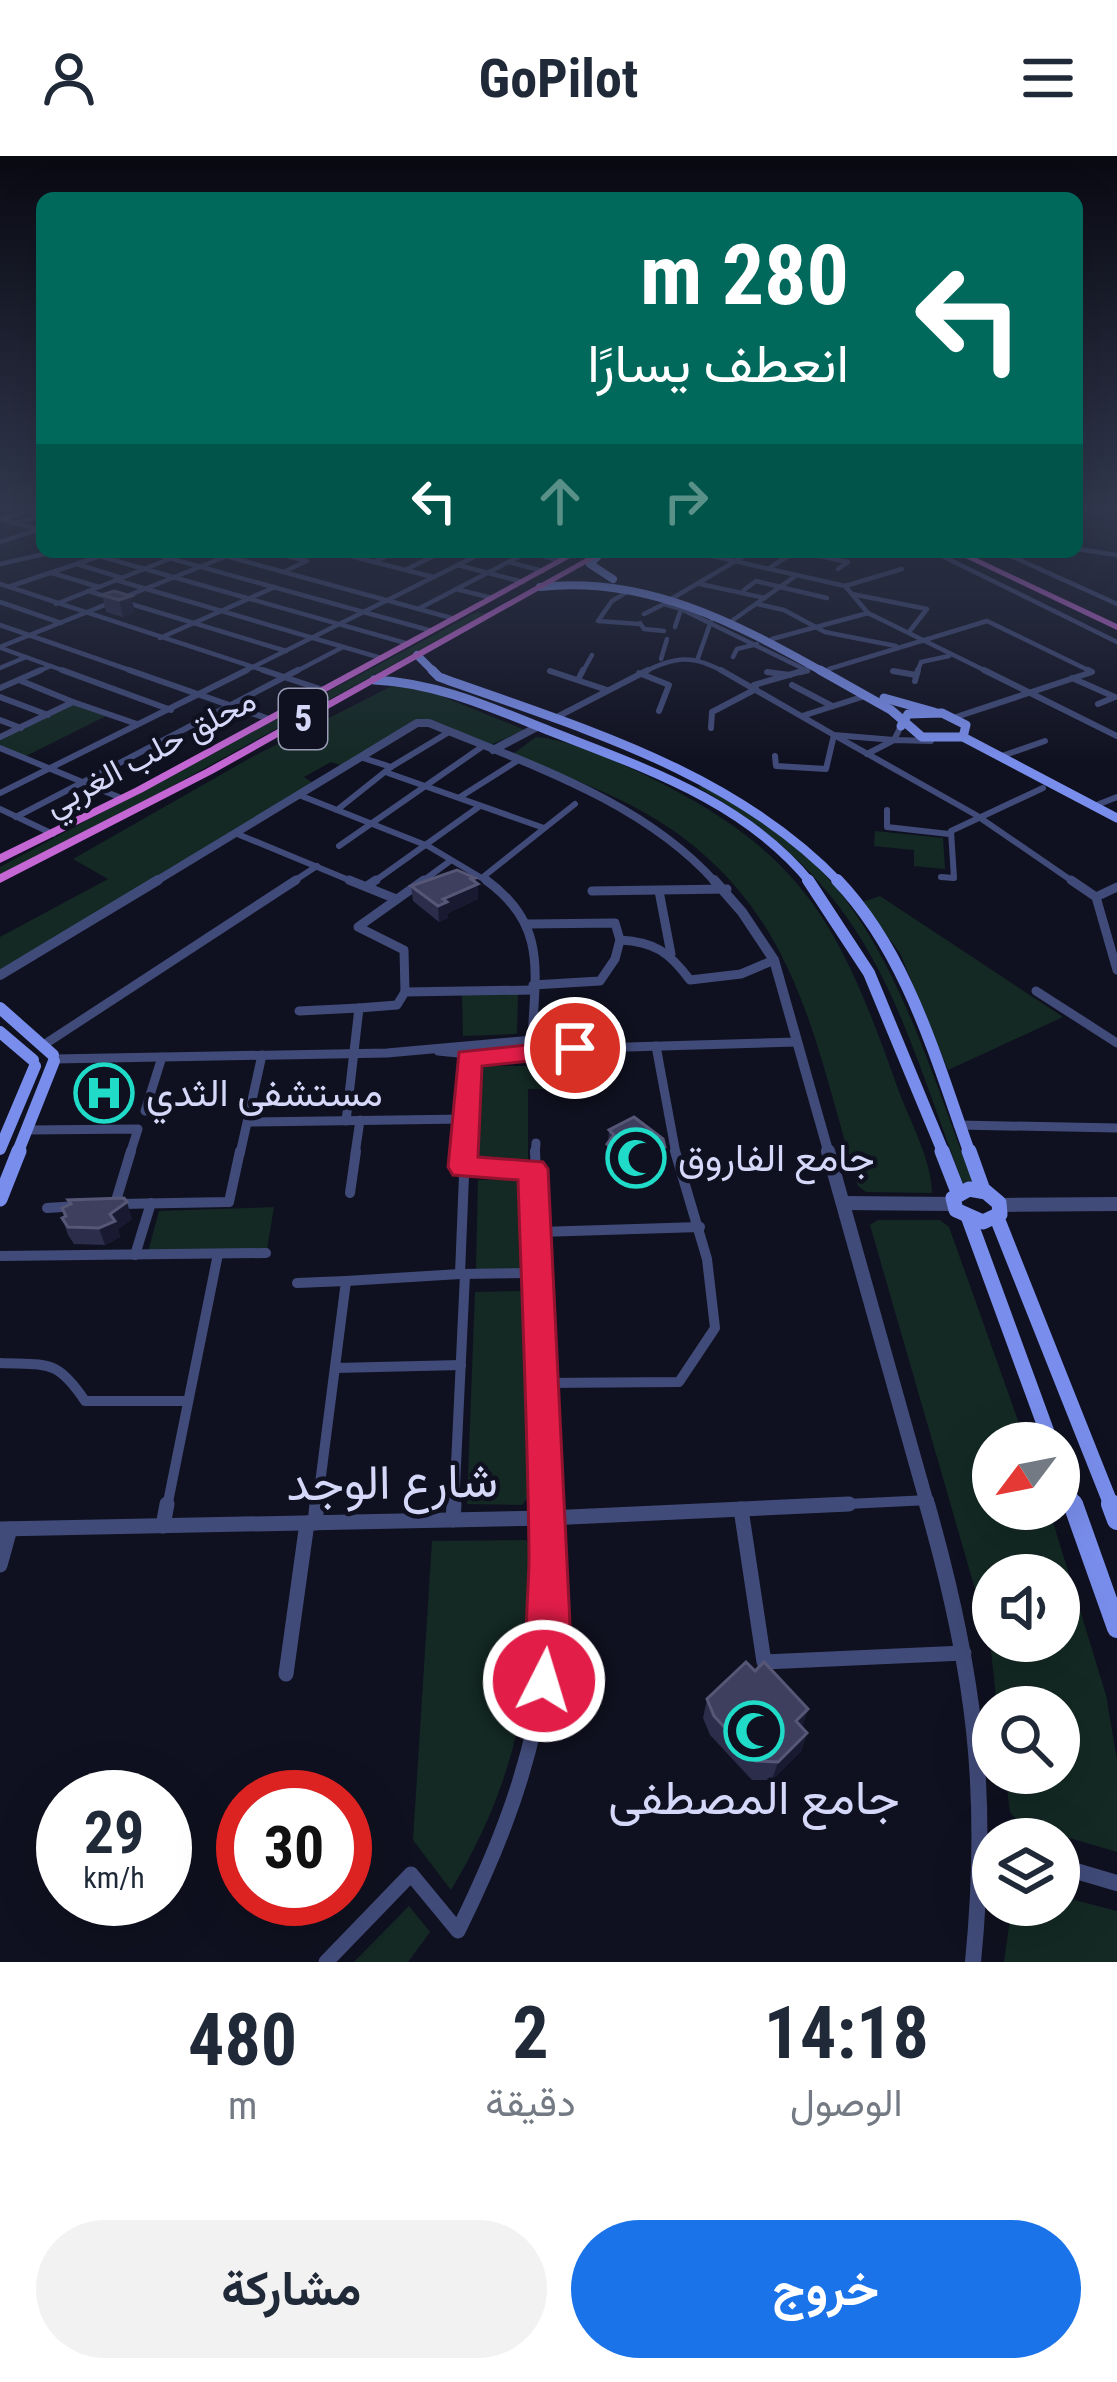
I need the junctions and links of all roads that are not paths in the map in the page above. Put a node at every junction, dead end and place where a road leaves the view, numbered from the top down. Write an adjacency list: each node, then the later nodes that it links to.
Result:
1 (25, 594): 37 (street)
2 (80, 594): 37 (street)
3 (99, 594): 33 (street)
4 (132, 594): 33 (street)
5 (163, 594): 41 (street)
6 (232, 594): 32 (street)
7 (258, 594): 32 (street)
8 (300, 594): 42 (street)
9 (365, 594): 34 (street)
10 (398, 594): 34 (street)
11 (446, 594): 40 (street)
12 (477, 594): 28 (street)
13 (499, 594): 28 (highway, محلق حلب الغربي / 5)
14 (501, 594): 39 (highway)
15 (527, 594): 39 (highway, محلق حلب الغربي / 5)
16 (623, 594): 54 (street)
17 (644, 594): 29 (main road)
18 (644, 594): 29 (main road)
19 (687, 594): 35 (street)
20 (748, 594): 30 (street)
21 (770, 594): 30 (street)
22 (811, 594): 31 (street)
23 (851, 594): 44 (street)
24 (852, 594): 59 (street)
25 (1020, 594): 65 (street)
26 (1054, 594): 52 (highway)
27 (1060, 594): 52 (highway)
28 (492, 598): 46 (highway, محلق حلب الغربي / 5)
29 (652, 598): 35 (main road); 35 (street); 45 (street)
30 (765, 598): 38 (street)
31 (827, 598)
32 (248, 599): 41 (street); 53 (street)
33 (117, 600): 43 (street); 51 (street)
34 (386, 600): 40 (street); 42 (street)
35 (678, 601): 45 (street); 47 (main road); 48 (street); 56 (street); 85 (main road)
36 (0, 602): 50 (street)
37 (56, 604): 43 (street)
38 (757, 604): 47 (street); 57 (street)
39 (502, 608): 74 (highway, محلق حلب الغربي / 5)
40 (418, 609): 46 (street)
41 (221, 611): 51 (street); 61 (street)
42 (363, 612): 53 (street); 58 (street)
43 (84, 613): 50 (street); 62 (street)
44 (868, 613): 49 (street); 57 (street)
45 (644, 614): 54 (street)
46 (455, 619): 58 (highway, محلق حلب الغربي / 5)
47 (734, 620): 63 (main road)
48 (711, 621): 68 (street); 79 (street)
49 (885, 621): 59 (street); 64 (street)
50 (61, 622): 60 (street)
51 (195, 622): 62 (street); 72 (street)
52 (1117, 622)
53 (339, 624): 61 (street); 67 (street)
54 (639, 624): 80 (street)
55 (0, 625): 60 (street)
56 (675, 627)
57 (814, 627): 63 (street); 64 (street)
58 (432, 631): 67 (highway, محلق حلب الغربي / 5)
59 (909, 632): 66 (street)
60 (29, 636): 70 (street); 81 (street)
61 (312, 637): 69 (street); 72 (street)
62 (160, 638): 83 (street)
63 (772, 639): 85 (main road)
64 (863, 639): 71 (street)
65 (1117, 642)
66 (928, 643): 71 (street); 75 (street); 94 (street)
67 (409, 644): 78 (highway, محلق حلب الغربي / 5)
68 (758, 644): 77 (street); 95 (street)
69 (344, 647): 78 (street); 92 (street)
70 (0, 648): 76 (street)
71 (901, 648): 85 (street)
72 (286, 651): 83 (street)
73 (592, 655): 93 (street)
74 (417, 656): 97 (highway, محلق حلب الغربي / 5); 101 (main road)
75 (950, 656): 87 (street); 103 (street)
76 (26, 657): 82 (street); 84 (street)
77 (733, 657)
78 (381, 658): 99 (highway, محلق حلب الغربي / 5)
79 (698, 658): 80 (street); 90 (street)
80 (661, 659): 89 (street)
81 (108, 663): 91 (street); 104 (street)
82 (51, 666): 91 (street); 96 (street)
83 (253, 667): 92 (street); 104 (street)
84 (0, 668)
85 (824, 670): 95 (street); 105 (main road); 113 (main road)
86 (550, 671): 93 (street)
87 (893, 671)
88 (767, 672): 95 (street)
89 (638, 673): 100 (street); 112 (street)
90 (730, 674): 95 (street); 98 (street)
91 (78, 676): 111 (street)
92 (286, 678): 99 (street); 109 (street)
93 (579, 678): 100 (street)
94 (1072, 678): 103 (street); 108 (street)
95 (796, 679): 98 (street); 110 (street)
96 (19, 680): 102 (street); 107 (street)
97 (374, 680): 106 (main road); 173 (highway, محلق حلب الغربي / 5)
98 (755, 689): 115 (street); 124 (street)
99 (323, 690): 117 (highway, محلق حلب الغربي / 5)
100 (607, 690): 118 (street)
101 (477, 691): 106 (street); 118 (main road)
102 (0, 692): 114 (street)
103 (1029, 693): 116 (street); 127 (street)
104 (198, 694): 109 (street); 111 (street)
105 (865, 696): 110 (street); 121 (main road)
106 (464, 697): 122 (main road)
107 (73, 702): 114 (street); 120 (street)
108 (1098, 704)
109 (231, 706): 117 (street); 143 (street)
110 (832, 706): 115 (street)
111 (171, 710): 120 (street)
112 (659, 711)
113 (934, 712): 116 (main road); 121 (main road)
114 (48, 715): 123 (street)
115 (801, 716): 126 (street)
116 (956, 717): 129 (main road)
117 (268, 719): 151 (highway, محلق حلب الغربي / 5)
118 (553, 719): 142 (main road)
119 (0, 720): 123 (street)
120 (137, 724): 140 (street)
121 (902, 726): 130 (street); 131 (main road)
122 (537, 727): 134 (street); 145 (main road)
123 (21, 728): 128 (street)
124 (711, 728)
125 (449, 732): 134 (street); 138 (street); 141 (street)
126 (834, 735): 130 (street); 135 (street); 136 (street)
127 (1117, 736)
128 (0, 737)
129 (958, 738): 131 (main road); 137 (main road); 146 (main road)
130 (895, 740): 131 (street); 135 (street)
131 (936, 741)
132 (1045, 741): 137 (street)
133 (0, 748): 140 (street)
134 (488, 748): 139 (street); 144 (street)
135 (867, 754): 158 (street)
136 (775, 757)
137 (999, 757): 154 (main road)
138 (360, 758): 141 (street); 148 (street)
139 (517, 761): 149 (street); 176 (street)
140 (48, 768): 143 (street); 147 (street)
141 (389, 770): 144 (street); 157 (street)
142 (700, 779): 145 (main road); 215 (main road)
143 (81, 782): 151 (street); 159 (street)
144 (425, 786): 149 (street); 161 (street)
145 (687, 786): 225 (main road)
146 (1043, 788): 158 (street); 160 (main road)
147 (2, 790)
148 (299, 795): 157 (street); 163 (street)
149 (460, 797): 153 (street)
150 (1117, 797): 154 (street)
151 (121, 798): 164 (highway, محلق حلب الغربي / 5)
152 (575, 804): 162 (street)
153 (481, 806): 162 (street); 166 (street)
154 (1094, 806): 160 (main road)
155 (0, 809): 159 (street)
156 (887, 809): 165 (street)
157 (337, 810): 161 (street)
158 (976, 815): 165 (street); 179 (street)
159 (16, 817): 164 (street)
160 (1117, 823)
161 (373, 825): 166 (street); 167 (street)
162 (544, 828): 171 (street)
163 (235, 833): 170 (street); 187 (street)
164 (53, 834): 168 (highway, محلق حلب الغربي / 5)
165 (949, 834): 172 (street)
166 (421, 845): 169 (street); 174 (street)
167 (339, 846)
168 (0, 859)
169 (450, 861): 171 (street); 180 (street)
170 (317, 866): 174 (street); 202 (street)
171 (483, 877): 181 (street)
172 (941, 877)
173 (0, 878)
174 (367, 886): 180 (street)
175 (1117, 887): 179 (street)
176 (728, 889): 177 (street); 185 (street)
177 (659, 891): 178 (street); 184 (street)
178 (592, 892)
179 (1096, 897): 183 (street)
180 (396, 899): 190 (street)
181 (528, 924): 182 (street); 188 (street)
182 (620, 940): 184 (street); 188 (street)
183 (1113, 949): 186 (street)
184 (670, 954): 185 (street)
185 (774, 960): 196 (street)
186 (1117, 970)
187 (0, 975)
188 (533, 988): 190 (street); 195 (street)
189 (1036, 991): 197 (street)
190 (404, 992): 192 (street)
191 (0, 1008): 202 (main road)
192 (359, 1008): 193 (street); 203 (street)
193 (299, 1011)
194 (0, 1032): 198 (main road)
195 (532, 1040): 200 (street); 201 (street)
196 (797, 1042): 199 (street); 228 (street)
197 (1117, 1043)
198 (18, 1046): 202 (main road); 207 (main road)
199 (656, 1046): 200 (street); 234 (street)
200 (560, 1049): 206 (street)
201 (435, 1050): 203 (street); 206 (street)
202 (48, 1051): 205 (street); 207 (main road); 208 (main road)
203 (353, 1053): 204 (street); 212 (street)
204 (262, 1055): 205 (street); 214 (street)
205 (162, 1057): 210 (street)
206 (469, 1058): 211 (street)
207 (34, 1063): 209 (main road)
208 (48, 1084): 209 (main road); 217 (main road)
209 (27, 1086): 219 (main road)
210 (145, 1111)
211 (465, 1119): 213 (street); 221 (street)
212 (346, 1120): 213 (street); 214 (street)
213 (360, 1120): 224 (street)
214 (248, 1122): 227 (street)
215 (958, 1125): 216 (street); 223 (main road)
216 (1117, 1128)
217 (28, 1130): 220 (main road); 229 (street)
218 (536, 1143): 222 (street)
219 (0, 1149)
220 (8, 1161): 226 (main road)
221 (463, 1167): 222 (street); 241 (street)
222 (533, 1169): 235 (street)
223 (983, 1190): 225 (main road); 232 (main road)
224 (350, 1192)
225 (956, 1198): 228 (street); 233 (main road)
226 (0, 1199)
227 (151, 1203): 229 (street); 238 (street)
228 (844, 1203): 250 (street)
229 (115, 1204): 231 (street)
230 (1117, 1204): 232 (street)
231 (47, 1208)
232 (998, 1211): 233 (main road); 254 (main road)
233 (969, 1220): 249 (main road)
234 (700, 1227): 235 (street); 247 (street)
235 (539, 1232): 240 (street)
236 (266, 1253): 237 (street)
237 (218, 1254): 238 (street); 248 (street)
238 (135, 1255): 239 (street)
239 (0, 1256)
240 (535, 1273): 241 (street); 247 (street)
241 (463, 1274): 242 (street); 245 (street)
242 (346, 1280): 243 (street); 246 (street)
243 (297, 1283)
244 (0, 1363): 248 (street)
245 (460, 1365): 246 (street); 253 (street)
246 (335, 1367): 255 (street)
247 (543, 1383): 252 (street)
248 (188, 1400): 257 (street)
249 (1043, 1422)
250 (929, 1500): 251 (street, شارع الوجد); 261 (street)
251 (741, 1509): 252 (street, شارع الوجد); 261 (street)
252 (548, 1518): 253 (street, شارع الوجد); 267 (street)
253 (453, 1520): 255 (street, شارع الوجد)
254 (1117, 1520)
255 (311, 1523): 257 (street, شارع الوجد); 262 (street)
256 (1080, 1525): 260 (main road)
257 (163, 1526): 258 (street, شارع الوجد)
258 (5, 1529): 259 (street)
259 (0, 1565)
260 (1117, 1628)
261 (967, 1653): 263 (street)
262 (286, 1674)
263 (985, 1818)
264 (1080, 1872): 265 (street)
265 (1117, 1882)
266 (977, 1926): 268 (street)
267 (326, 1962)
268 (973, 1962)

